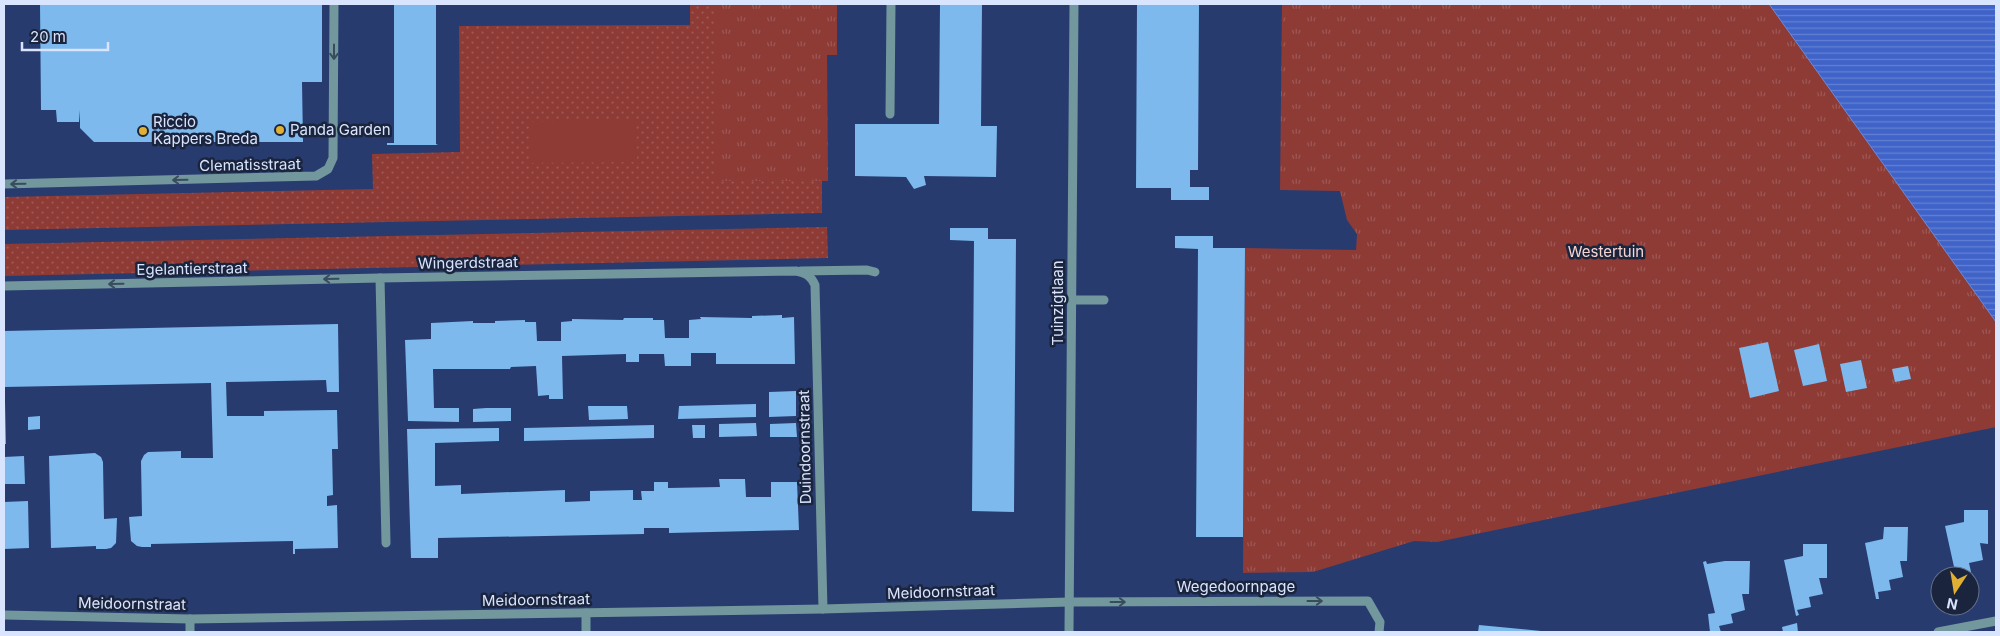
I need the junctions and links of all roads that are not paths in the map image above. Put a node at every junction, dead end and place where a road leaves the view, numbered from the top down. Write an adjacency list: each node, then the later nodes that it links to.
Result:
1 (334, 4): 5 (street, Clematisstraat, one-way to 5)
2 (891, 4): 4 (street)
3 (1074, 4): 10 (street, Tuinzigtlaan)
4 (890, 114)
5 (4, 184)
6 (796, 271): 7 (street, Wingerdstraat); 8 (street, Wingerdstraat); 14 (street, Duindoornstraat)
7 (875, 272)
8 (380, 278): 9 (street, Egelantierstraat, one-way to 9); 12 (street)
9 (4, 286)
10 (1072, 300): 11 (street); 13 (street, Tuinzigtlaan)
11 (1104, 300)
12 (386, 543)
13 (1069, 602): 14 (street, Meidoornstraat); 21 (street, Tuinzigtlaan); 22 (street, Wegedoornpage, one-way to 22)
14 (823, 609): 15 (street, Meidoornstraat)
15 (586, 613): 17 (street, Meidoornstraat); 20 (street)
16 (4, 615): 17 (street, Meidoornstraat)
17 (190, 620): 19 (street)
18 (1996, 621): 23 (street)
19 (190, 632)
20 (586, 632)
21 (1069, 632)
22 (1380, 632)
23 (1938, 632)

